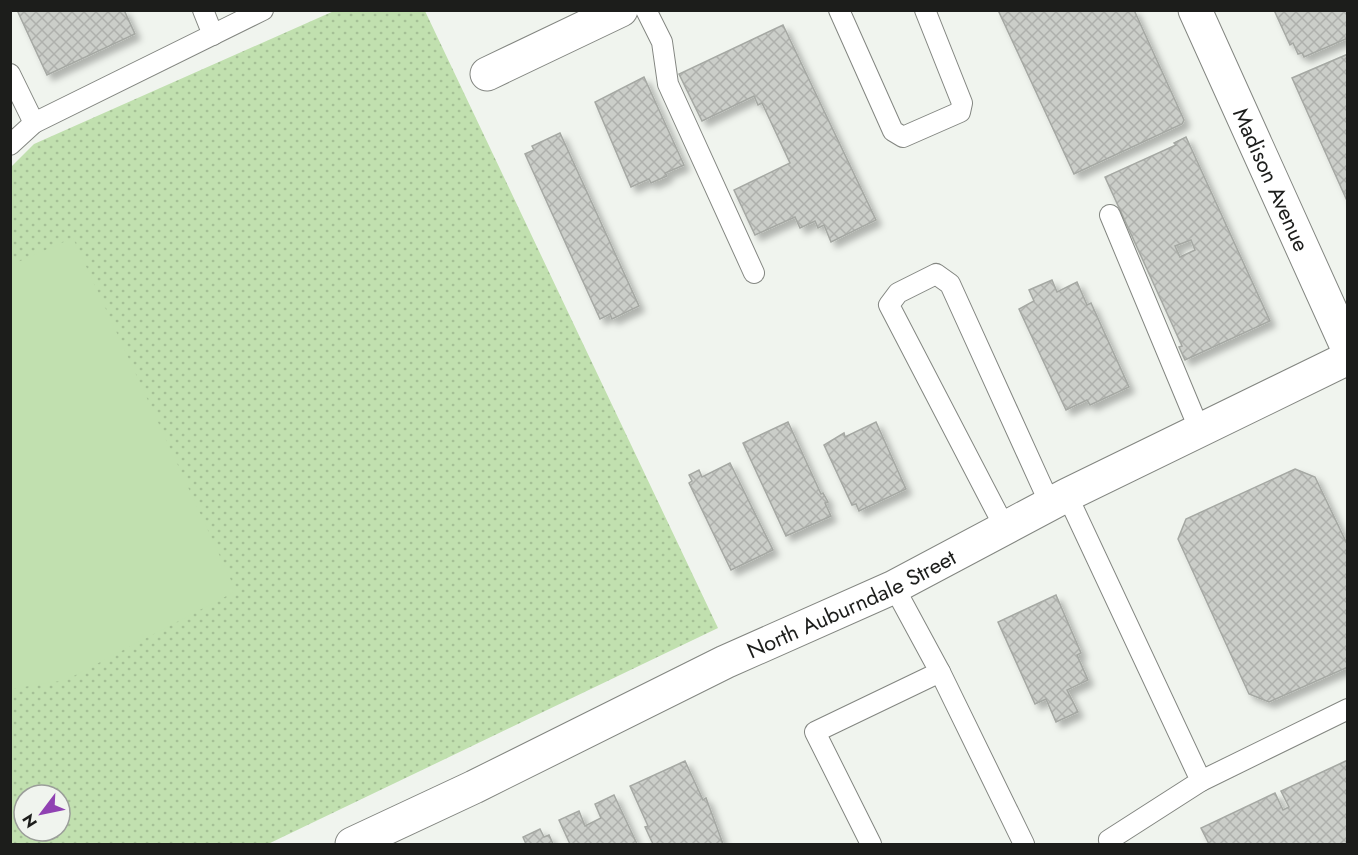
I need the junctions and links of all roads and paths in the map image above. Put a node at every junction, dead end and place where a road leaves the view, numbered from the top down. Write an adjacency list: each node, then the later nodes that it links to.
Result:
1 (203, 10): 8 (lane)
2 (263, 10): 8 (lane)
3 (621, 10): 10 (street)
4 (646, 10): 14 (lane)
5 (839, 10): 6 (lane)
6 (924, 10)
7 (1195, 10): 15 (street, Madison Avenue)
8 (213, 34): 11 (lane)
9 (10, 74): 11 (lane)
10 (487, 74)
11 (34, 123): 12 (lane)
12 (10, 145)
13 (1110, 214): 16 (lane)
14 (754, 273)
15 (1347, 347): 16 (street, North Auburndale Street)
16 (1200, 431): 17 (street, North Auburndale Street)
17 (1059, 500): 18 (street, North Auburndale Street); 18 (lane); 22 (lane)
18 (1005, 528): 19 (street, North Auburndale Street)
19 (894, 587): 20 (lane); 24 (street, North Auburndale Street)
20 (940, 672): 25 (lane); 26 (lane)
21 (1347, 709): 22 (lane)
22 (1201, 781): 23 (lane)
23 (1107, 843)
24 (352, 844)
25 (871, 844)
26 (1024, 844)

